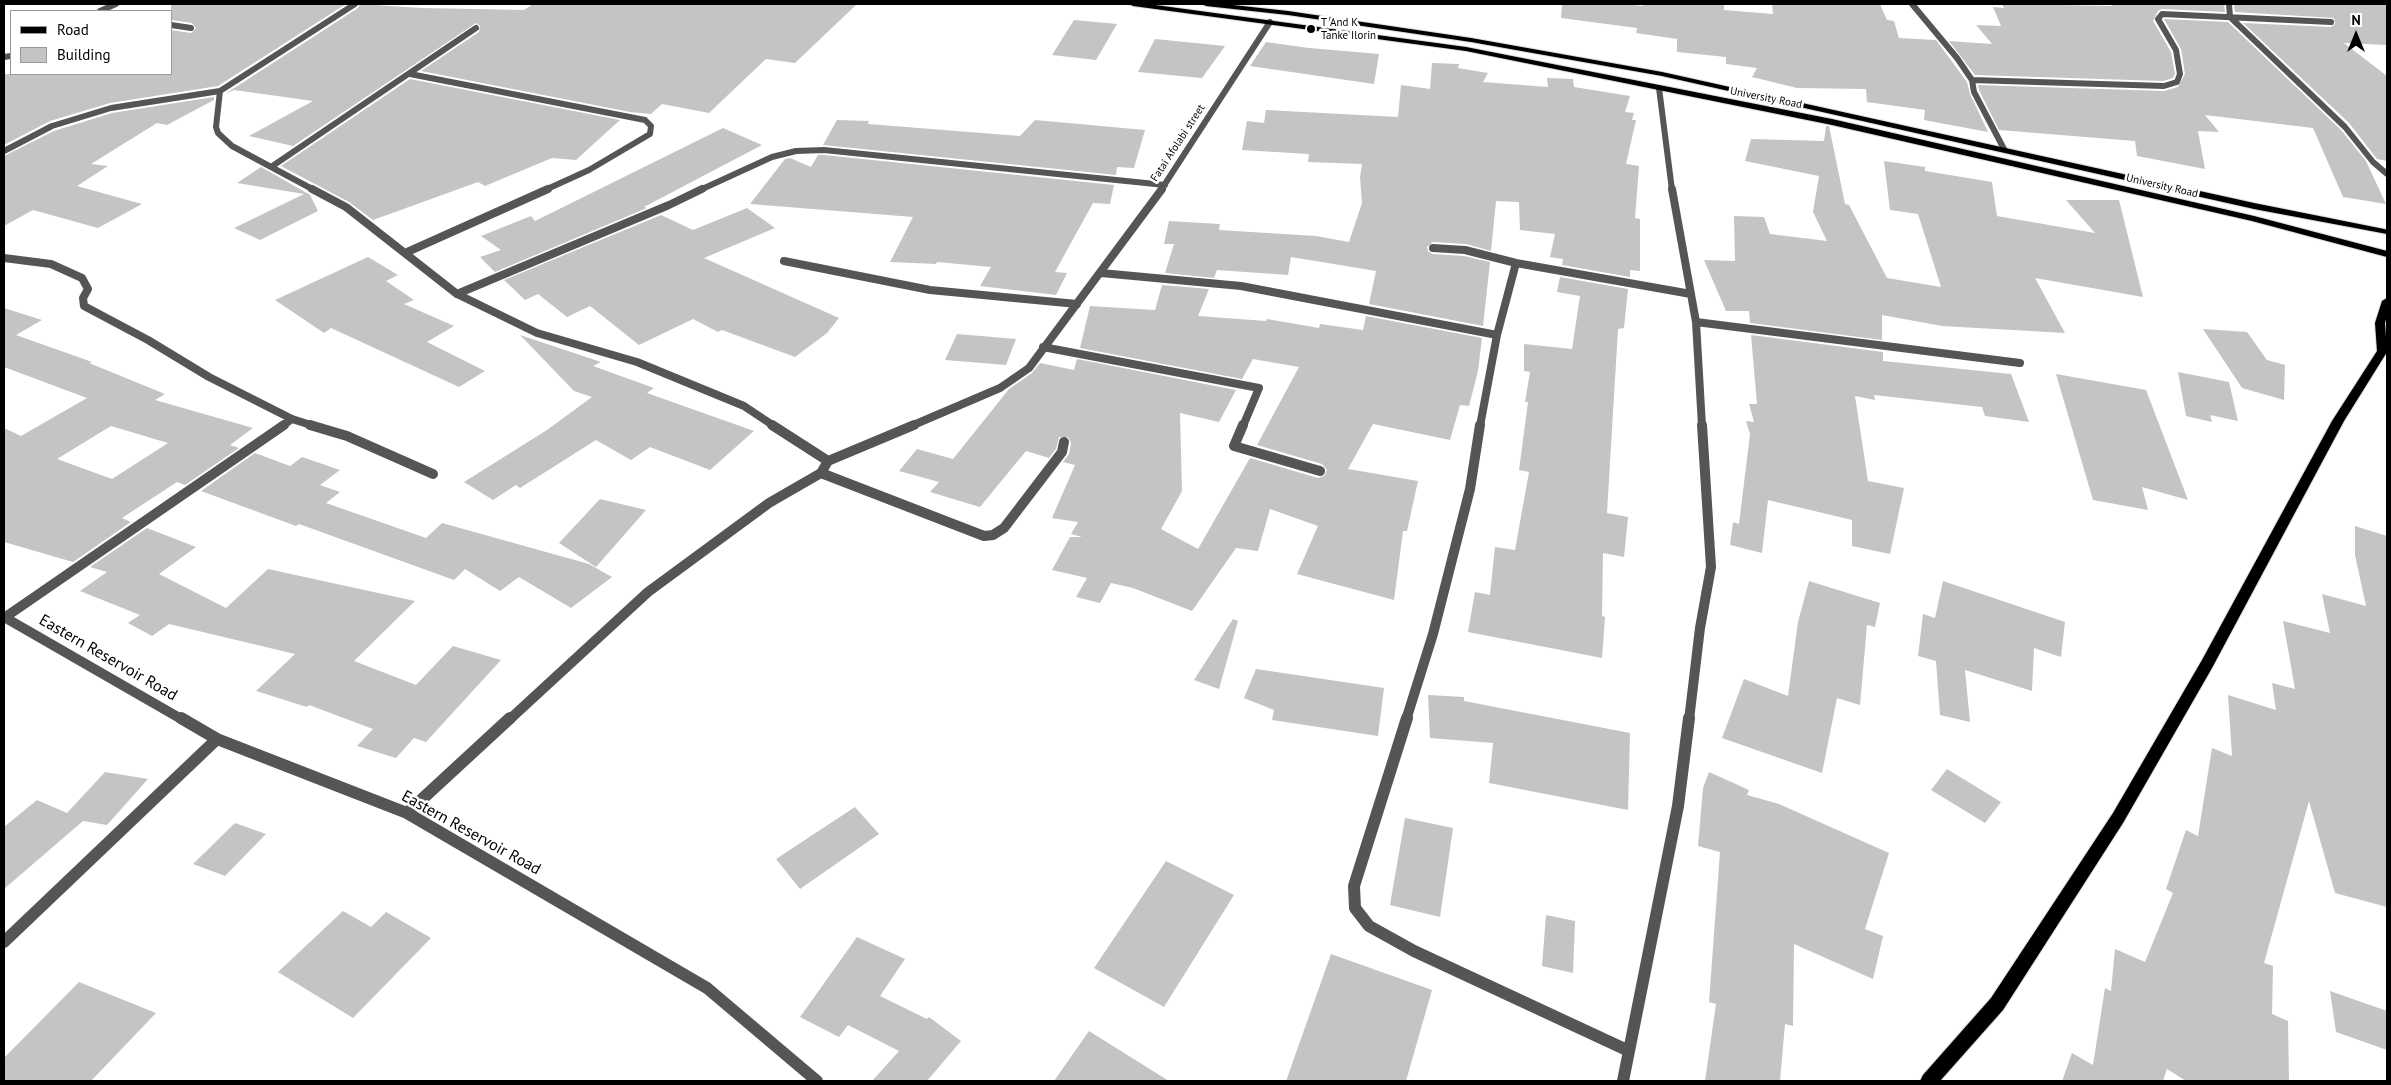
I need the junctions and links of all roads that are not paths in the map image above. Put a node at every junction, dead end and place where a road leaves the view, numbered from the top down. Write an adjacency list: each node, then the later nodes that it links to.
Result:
1 (116, 4): 7 (street)
2 (355, 4): 17 (street)
3 (1132, 4): 9 (main road, University Road)
4 (1206, 4): 18 (main road, University Road)
5 (1912, 4): 15 (street)
6 (2229, 4): 8 (street)
7 (102, 10)
8 (2230, 17): 10 (street); 15 (street); 21 (street)
9 (1270, 22): 16 (main road, University Road); 22 (street, Fatai Afolabi street)
10 (2331, 22)
11 (172, 25): 12 (street)
12 (191, 28)
13 (476, 28): 14 (street)
14 (410, 74): 20 (street); 25 (street)
15 (1972, 80): 18 (street)
16 (1659, 88): 26 (main road, University Road); 32 (street)
17 (220, 91): 19 (street); 20 (street)
18 (2004, 150): 23 (main road, University Road)
19 (4, 151)
20 (271, 167): 25 (street)
21 (2387, 174)
22 (1165, 185): 30 (street, Fatai Afolabi street); 31 (street)
23 (2386, 232): 26 (main road)
24 (1433, 248): 29 (street)
25 (405, 253): 31 (street)
26 (2387, 254)
27 (4, 258): 40 (street)
28 (784, 261): 34 (street)
29 (1516, 263): 32 (street); 36 (street)
30 (1101, 273): 34 (street, Fatai Afolabi street); 36 (street)
31 (458, 294): 42 (street)
32 (1691, 294): 35 (street)
33 (2387, 301): 38 (main road)
34 (1077, 304): 37 (street, Fatai Afolabi street)
35 (1696, 322): 39 (street); 50 (street)
36 (1497, 335): 50 (street)
37 (1042, 347): 42 (street, Fatai Afolabi street); 43 (street)
38 (2385, 349): 53 (main road)
39 (2020, 363)
40 (292, 419): 45 (street); 46 (street)
41 (1064, 442): 44 (street)
42 (828, 462): 44 (street)
43 (1320, 471)
44 (821, 473): 48 (street)
45 (433, 474)
46 (4, 618): 47 (street, Eastern Reservoir Road)
47 (217, 739): 48 (street, Eastern Reservoir Road); 49 (street)
48 (407, 813): 51 (street, Eastern Reservoir Road)
49 (4, 942)
50 (1629, 1051): 52 (street)
51 (817, 1081)
52 (1622, 1081)
53 (1929, 1081)

